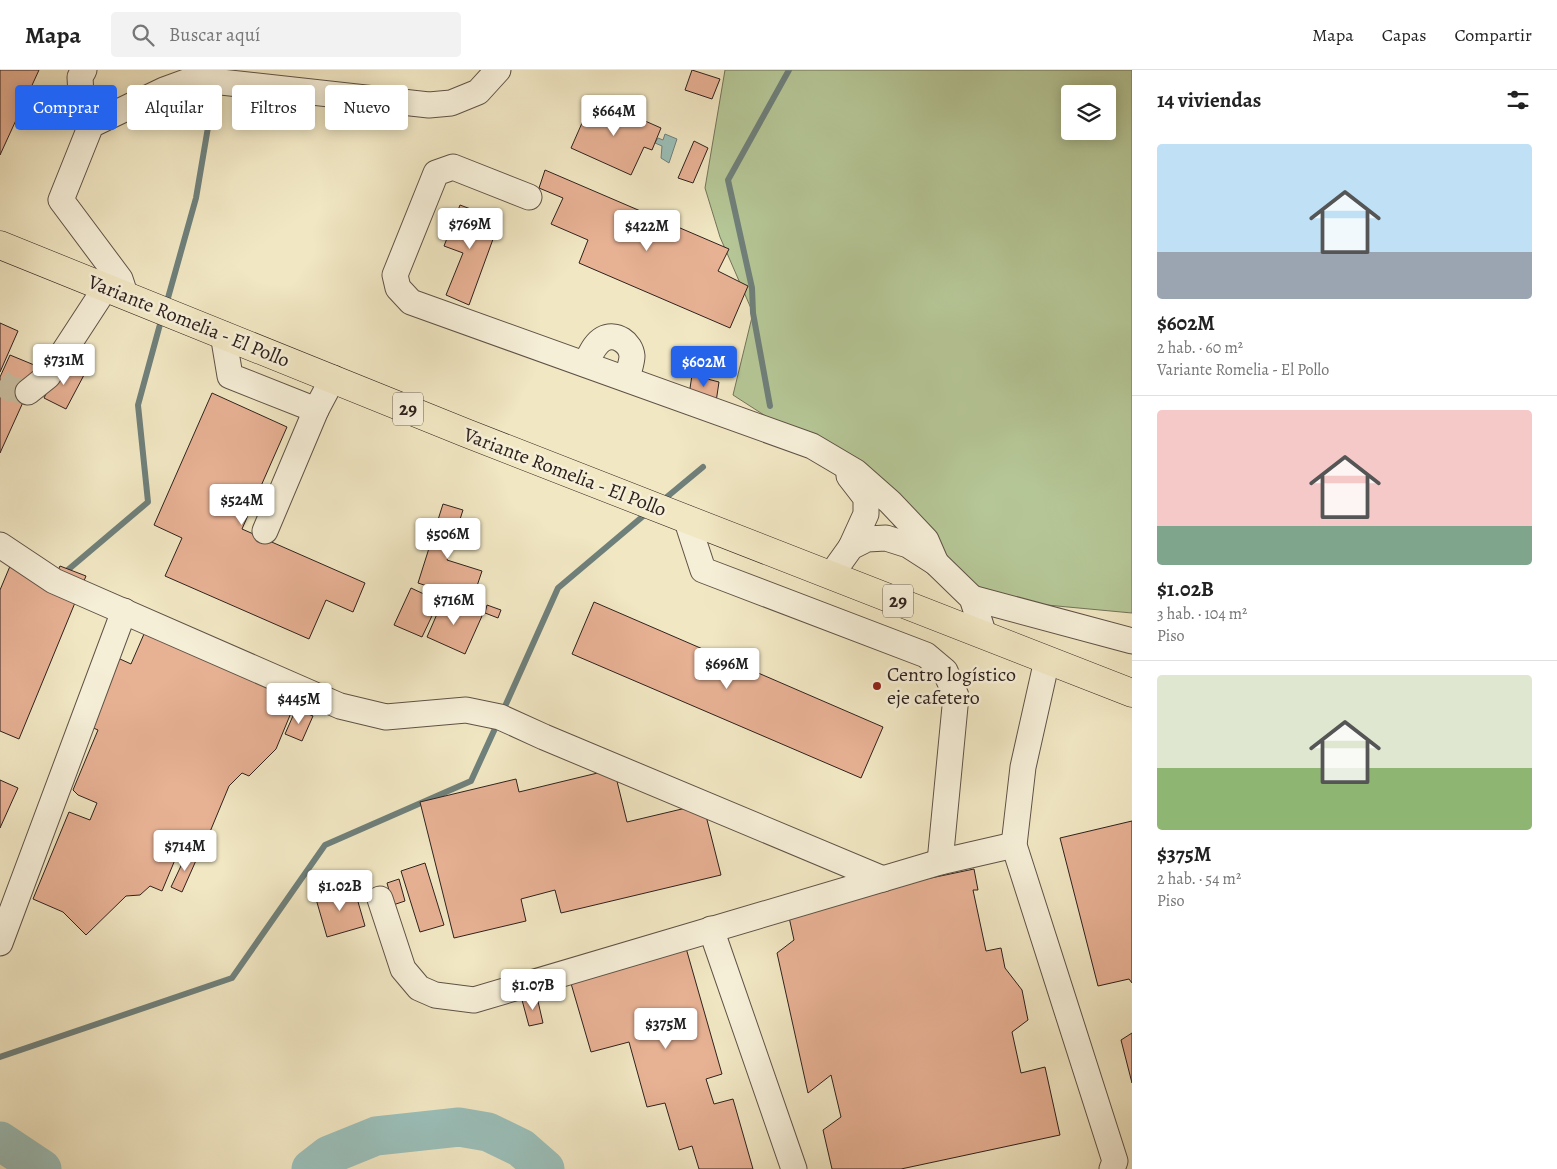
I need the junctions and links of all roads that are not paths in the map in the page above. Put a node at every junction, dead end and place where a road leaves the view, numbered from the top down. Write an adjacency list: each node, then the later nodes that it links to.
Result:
1 (84, 70): 3 (street)
2 (498, 70): 4 (street)
3 (80, 85)
4 (117, 113)
5 (89, 130): 8 (street)
6 (529, 197): 10 (street)
7 (0, 245): 8 (highway, Variante Romelia - El Pollo / 29)
8 (116, 291): 9 (highway, Variante Romelia - El Pollo / 29); 13 (street)
9 (223, 334): 11 (highway, Variante Romelia - El Pollo / 29); 14 (street)
10 (585, 364): 12 (street); 12 (street)
11 (332, 378): 14 (street); 16 (highway, Variante Romelia - El Pollo / 29)
12 (627, 380): 15 (street)
13 (28, 392)
14 (316, 410): 17 (street)
15 (812, 446): 19 (street); 20 (street)
16 (675, 514): 21 (highway, Variante Romelia - El Pollo / 29); 29 (street)
17 (265, 531)
18 (0, 545): 23 (street)
19 (852, 547): 20 (street); 21 (street)
20 (936, 563): 22 (street)
21 (831, 575): 24 (highway, Variante Romelia - El Pollo / 29)
22 (972, 598): 24 (street); 25 (street)
23 (124, 611): 30 (street); 33 (street)
24 (984, 635): 26 (highway, Variante Romelia - El Pollo / 29)
25 (1132, 641)
26 (1047, 660): 27 (highway, Variante Romelia - El Pollo / 29); 28 (street)
27 (1132, 693)
28 (1014, 845): 29 (street); 35 (street)
29 (940, 862): 30 (street)
30 (883, 879): 32 (street)
31 (380, 899): 32 (street)
32 (711, 930): 34 (street)
33 (0, 943)
34 (794, 1169)
35 (1112, 1169)

